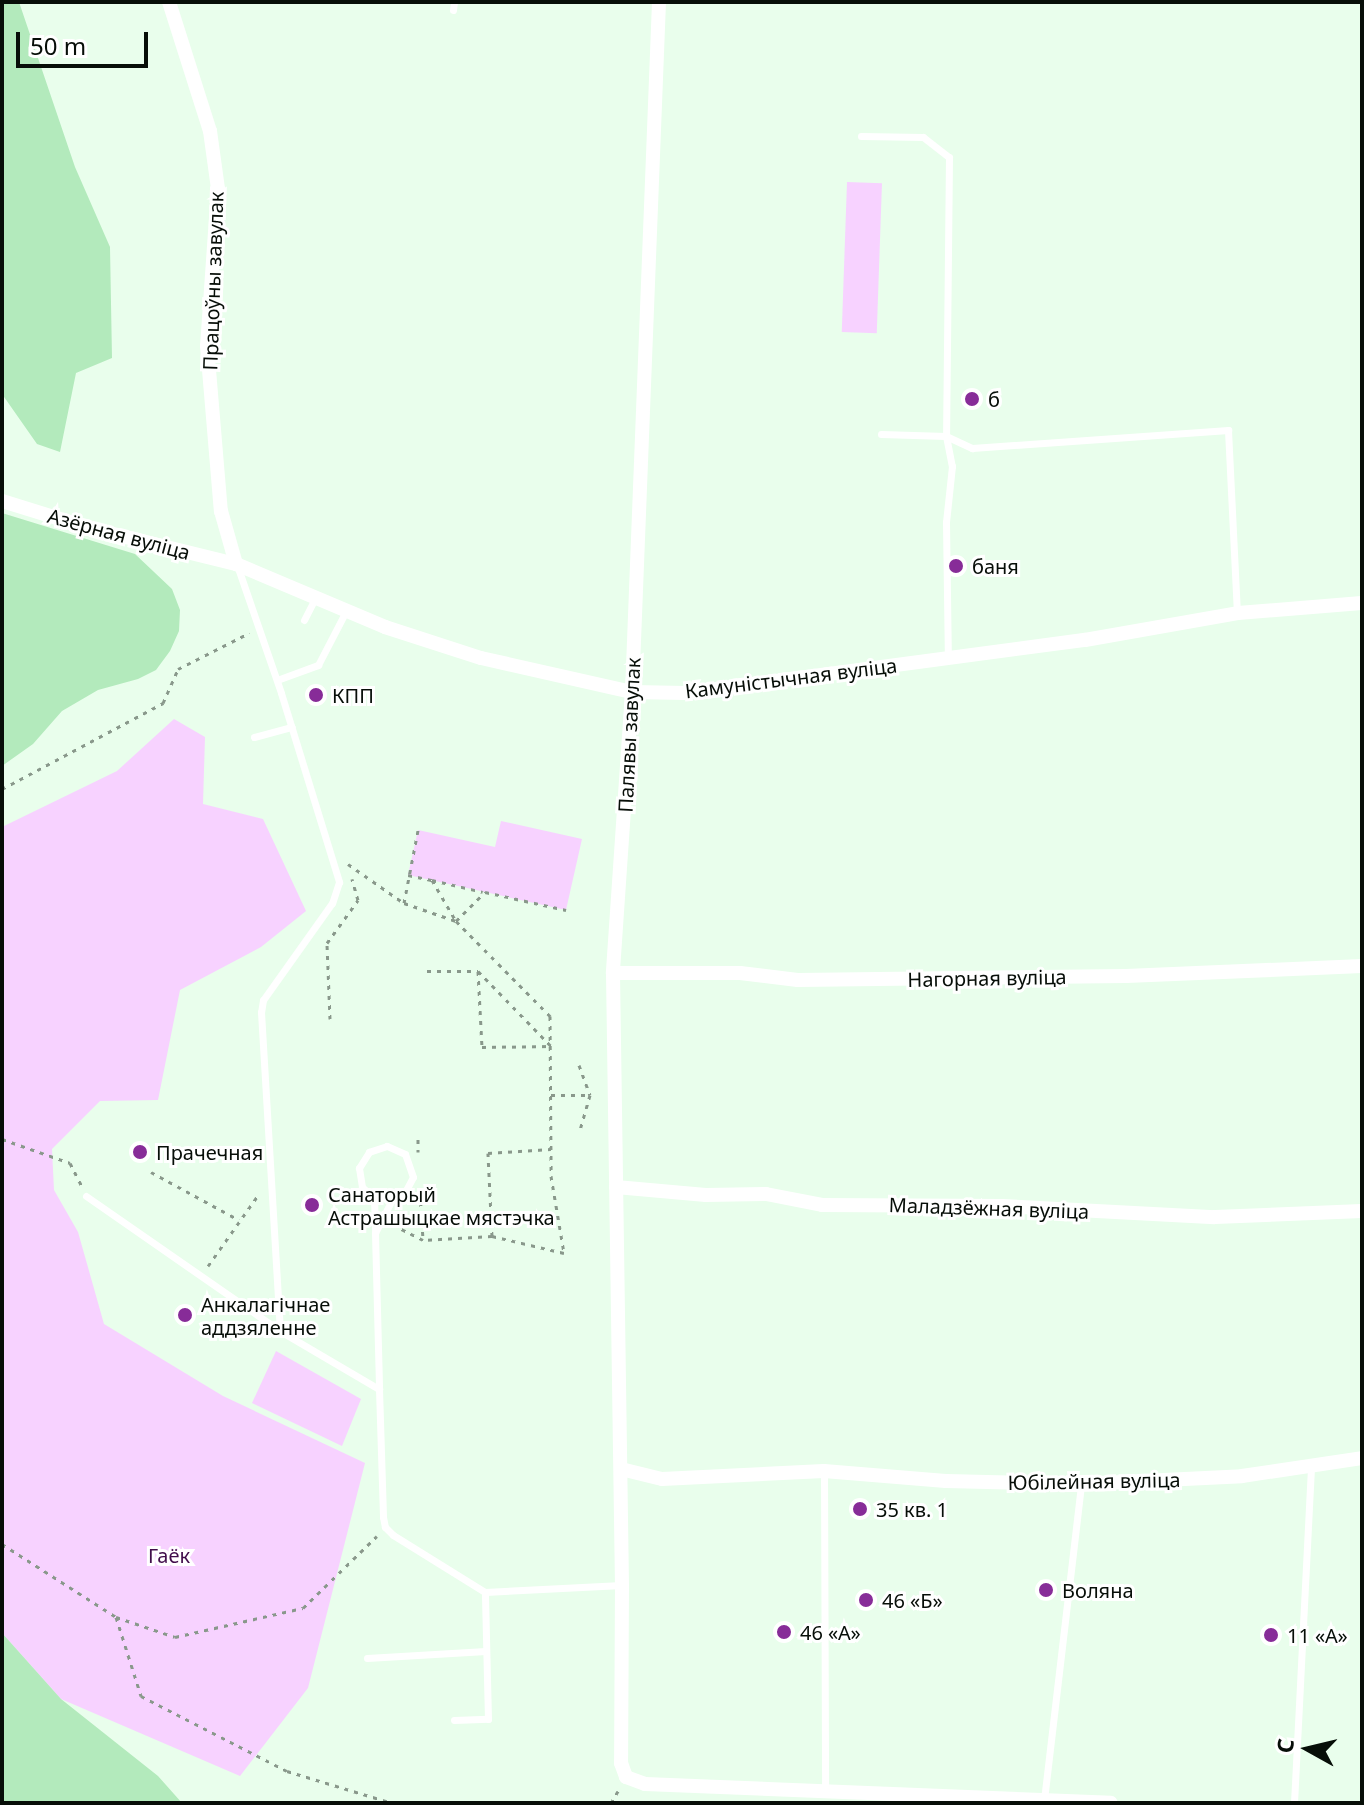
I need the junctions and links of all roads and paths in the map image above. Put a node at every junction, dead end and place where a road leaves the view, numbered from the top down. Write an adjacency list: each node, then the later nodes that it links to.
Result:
1 (169, 2): 7 (street, Працоўны завулак)
2 (659, 2): 16 (street, Палявы завулак)
3 (861, 136): 5 (lane)
4 (881, 434): 5 (lane)
5 (946, 436): 11 (lane); 14 (lane)
6 (2, 501): 7 (street, Азёрная вуліца)
7 (236, 564): 8 (street, Камуністычная вуліца); 13 (lane)
8 (315, 598): 10 (street, Камуністычная вуліца); 12 (lane)
9 (1362, 603): 11 (street, Камуністычная вуліца)
10 (346, 611): 15 (lane); 16 (street, Камуністычная вуліца)
11 (1238, 613): 14 (street, Камуністычная вуліца)
12 (304, 620)
13 (259, 628): 15 (lane); 19 (path)
14 (948, 658): 16 (street, Камуністычная вуліца)
15 (277, 680): 17 (lane)
16 (632, 692): 30 (street, Палявы завулак)
17 (292, 727): 18 (lane); 41 (lane)
18 (254, 737)
19 (2, 789)
20 (418, 830): 21 (path)
21 (408, 875): 22 (path); 24 (path)
22 (432, 880): 23 (path); 26 (path)
23 (485, 892): 25 (path); 26 (path)
24 (404, 903): 26 (path); 31 (path)
25 (566, 910)
26 (456, 921): 32 (path)
27 (1362, 966): 30 (street, Нагорная вуліца)
28 (427, 971): 29 (path)
29 (478, 971): 32 (path); 32 (path)
30 (613, 973): 40 (street, Палявы завулак)
31 (330, 1019)
32 (551, 1046): 34 (path)
33 (579, 1065): 35 (path)
34 (551, 1095): 35 (path); 38 (path)
35 (590, 1095): 36 (path)
36 (580, 1130)
37 (2, 1139): 42 (path)
38 (551, 1149): 47 (path); 47 (path)
39 (151, 1172): 45 (path)
40 (616, 1187): 43 (street, Маладзёжная вуліца); 53 (street, Палявы завулак)
41 (274, 1188): 45 (path); 49 (lane)
42 (86, 1196): 48 (lane)
43 (1362, 1211)
44 (382, 1219): 46 (lane); 46 (lane); 47 (path)
45 (239, 1220): 48 (path)
46 (375, 1233): 50 (lane)
47 (492, 1236)
48 (201, 1276): 49 (lane)
49 (280, 1331): 50 (lane)
50 (379, 1389): 56 (lane)
51 (1362, 1458): 52 (street, Юбілейная вуліца)
52 (1311, 1465): 55 (street, Юбілейная вуліца); 68 (lane)
53 (621, 1469): 54 (street, Юбілейная вуліца); 58 (street)
54 (824, 1471): 55 (street, Юбілейная вуліца); 64 (lane)
55 (1081, 1484): 65 (lane)
56 (385, 1527): 59 (lane); 60 (path)
57 (2, 1544): 60 (path)
58 (622, 1585): 59 (lane); 64 (street)
59 (485, 1592): 61 (lane)
60 (116, 1617): 66 (path)
61 (486, 1651): 62 (lane); 63 (lane)
62 (367, 1658)
63 (454, 1720)
64 (825, 1790): 65 (street)
65 (1044, 1800): 67 (street)
66 (392, 1803)
67 (1111, 1803)
68 (1294, 1803)

